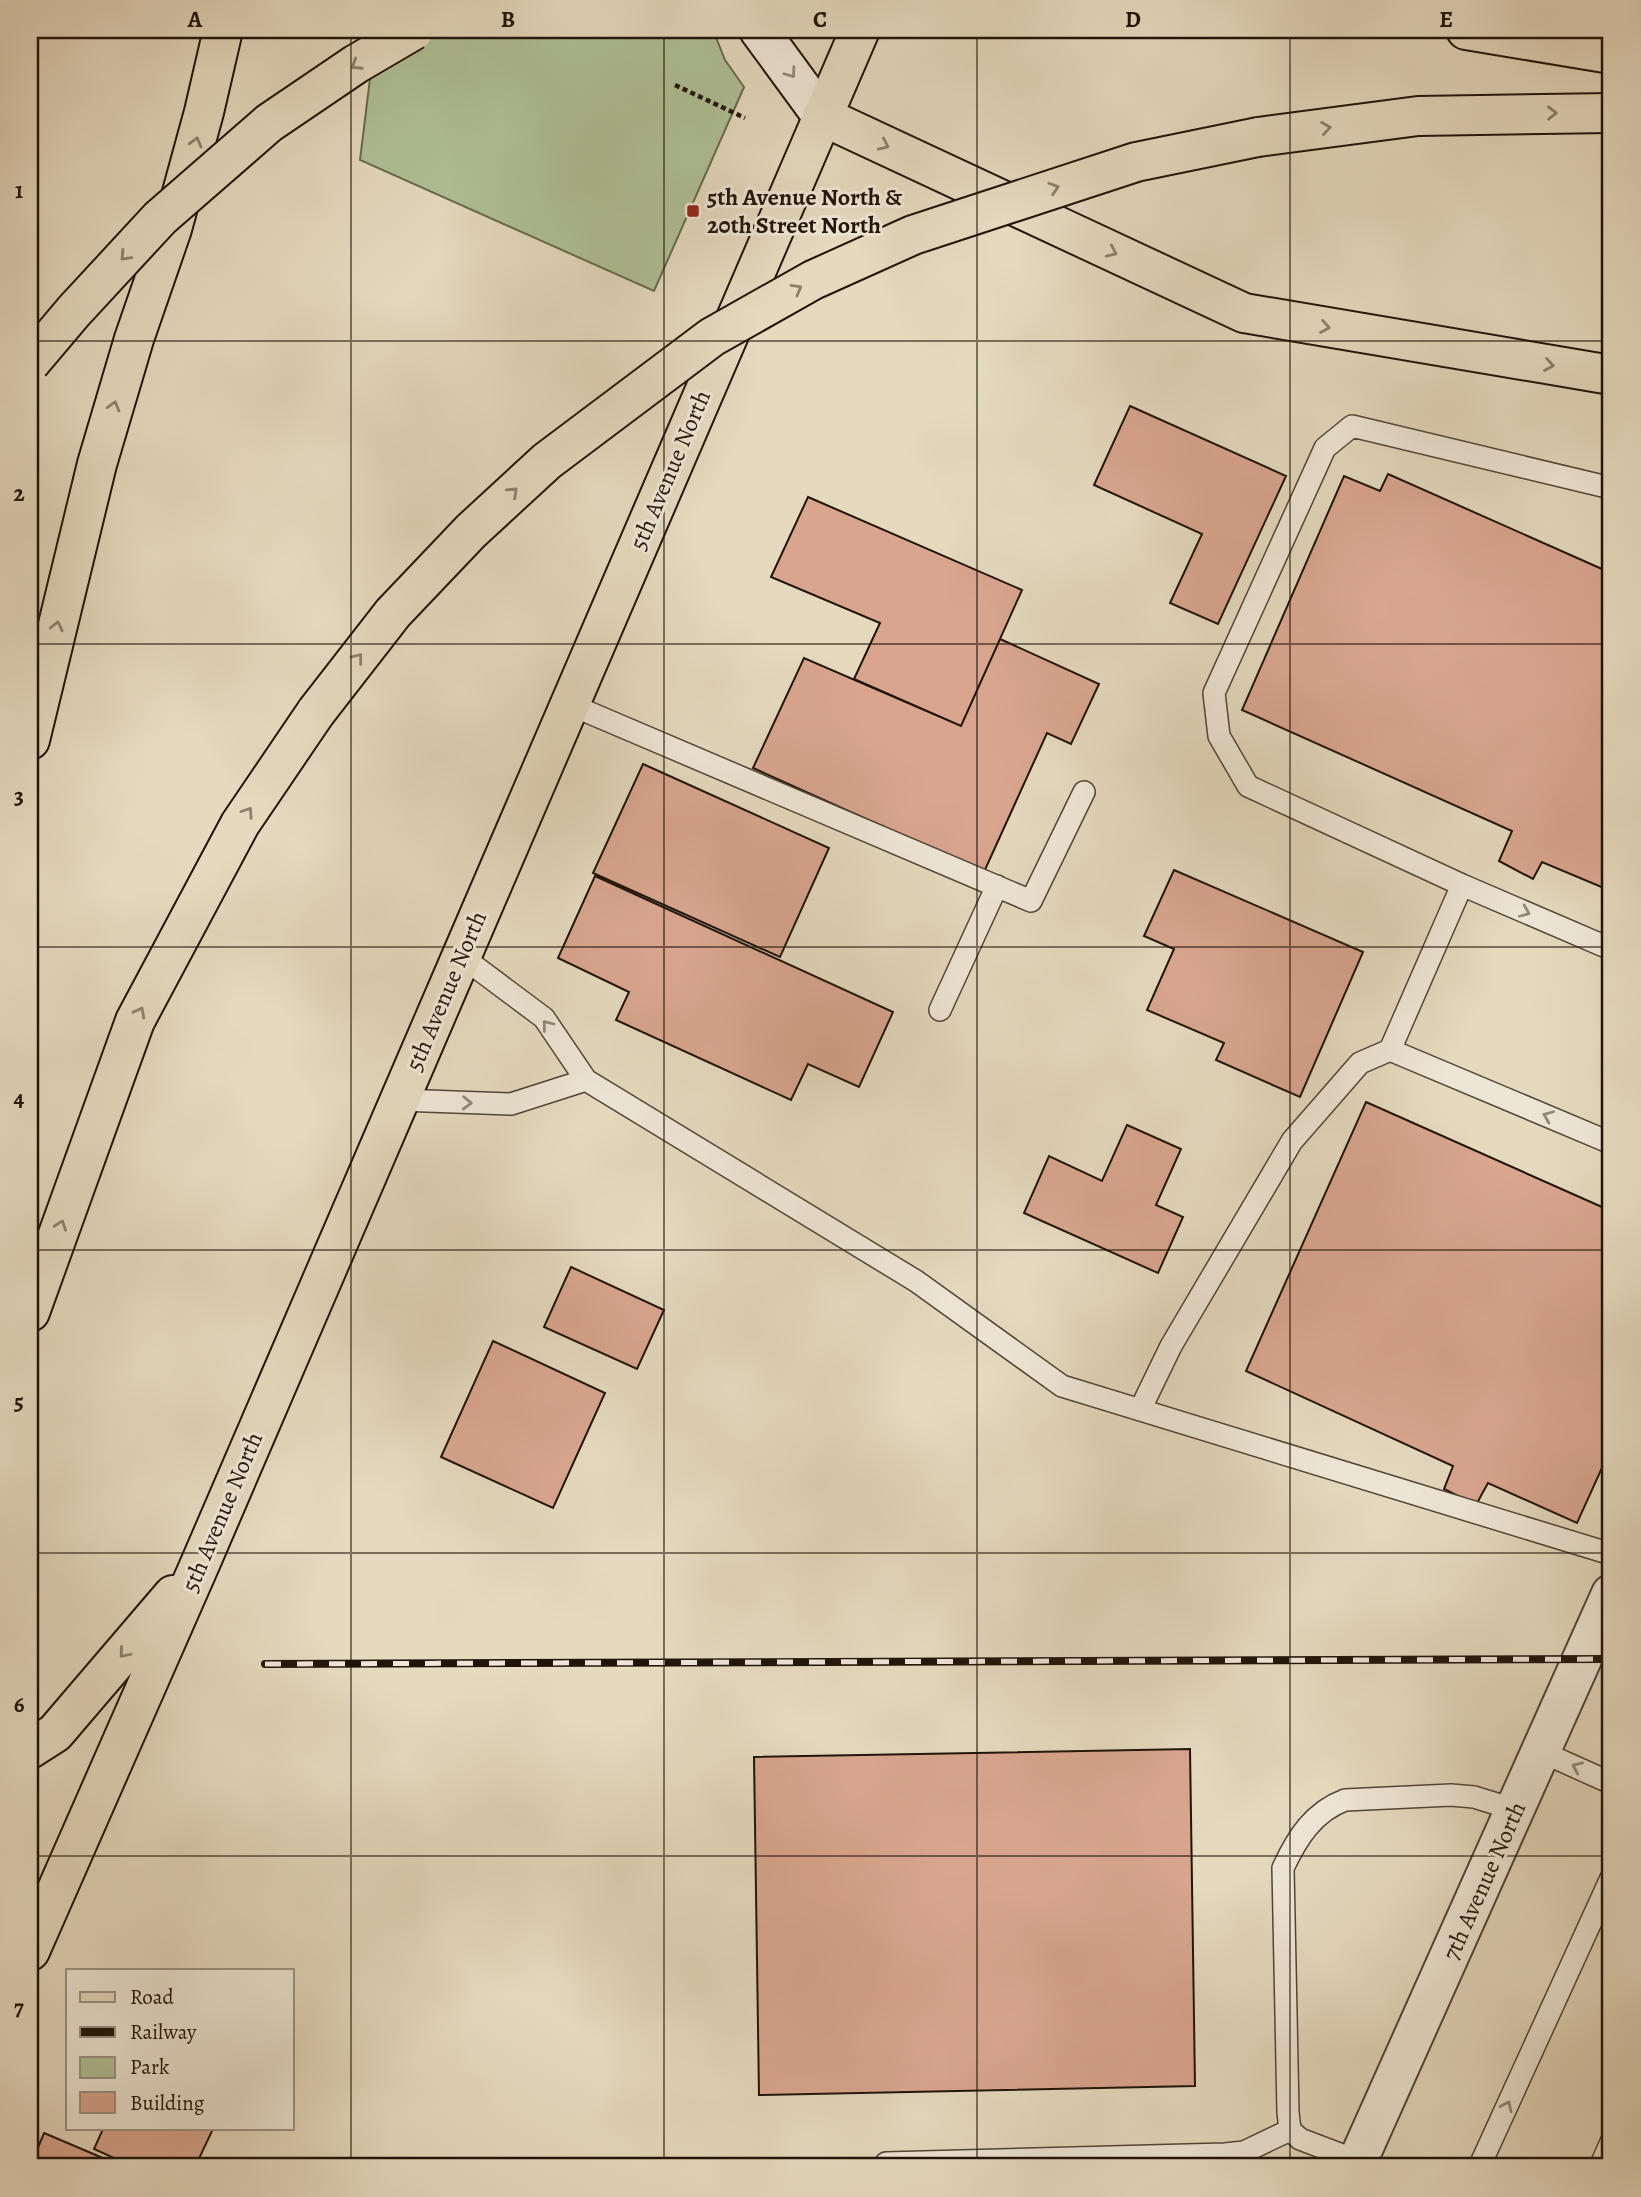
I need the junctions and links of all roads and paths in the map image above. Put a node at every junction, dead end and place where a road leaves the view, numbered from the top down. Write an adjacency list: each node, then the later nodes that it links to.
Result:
1 (223, 30): 15 (main road, one-way to 1)
2 (414, 30): 11 (main road, one-way to 11, bridge)
3 (759, 30): 9 (street, one-way to 9)
4 (860, 30): 9 (main road, 5th Avenue North)
5 (1466, 30): 6 (main road)
6 (1611, 54)
7 (675, 85): 10 (path)
8 (1611, 113): 26 (main road, one-way to 8, bridge)
9 (822, 116): 12 (main road, one-way to 12); 14 (main road, 5th Avenue North)
10 (745, 118)
11 (30, 363)
12 (1611, 376)
13 (1611, 488): 17 (lane)
14 (569, 704): 18 (lane); 20 (main road, 5th Avenue North)
15 (30, 740)
16 (1084, 792): 18 (lane)
17 (1462, 885): 19 (lane, one-way to 19); 22 (lane)
18 (997, 887): 21 (lane)
19 (1611, 949)
20 (461, 956): 23 (lane, one-way to 20); 24 (main road, 5th Avenue North)
21 (940, 1010)
22 (1390, 1050): 25 (lane, one-way to 22); 27 (lane)
23 (586, 1080): 24 (lane, one-way to 23); 27 (lane)
24 (399, 1100): 29 (main road, 5th Avenue North)
25 (1611, 1143)
26 (30, 1312)
27 (1140, 1410): 28 (lane)
28 (1611, 1554)
29 (200, 1564): 31 (main road, one-way to 31); 36 (main road, 5th Avenue North)
30 (1611, 1594): 32 (street, 7th Avenue North)
31 (30, 1749)
32 (1542, 1752): 33 (lane, one-way to 32); 34 (street, 7th Avenue North)
33 (1611, 1783)
34 (1516, 1810): 37 (lane); 40 (street, 7th Avenue North)
35 (1611, 1878): 41 (lane, one-way to 35)
36 (30, 1951)
37 (1290, 2130): 39 (lane); 40 (lane)
38 (1611, 2143): 42 (lane)
39 (886, 2163)
40 (1356, 2164)
41 (1485, 2167)
42 (1600, 2167)

